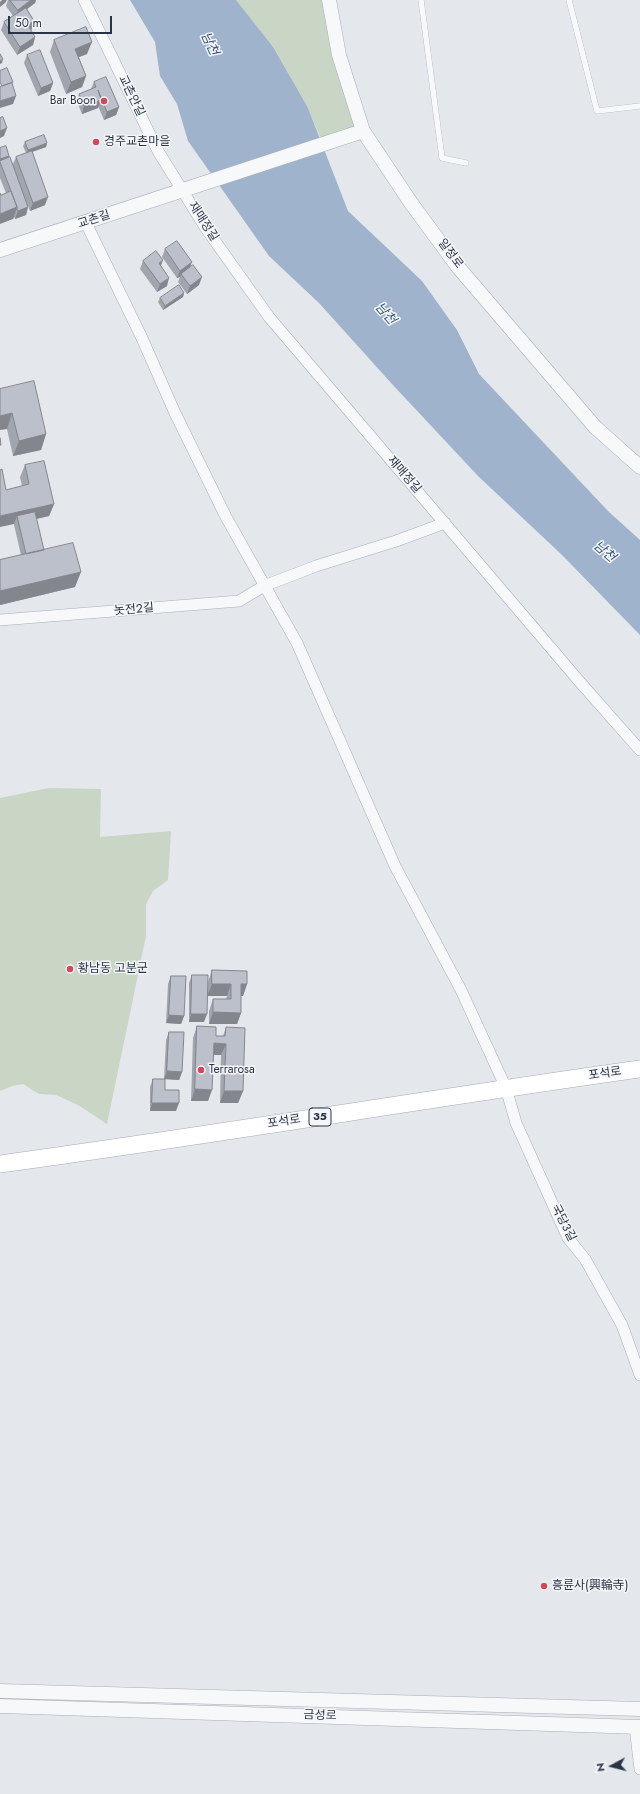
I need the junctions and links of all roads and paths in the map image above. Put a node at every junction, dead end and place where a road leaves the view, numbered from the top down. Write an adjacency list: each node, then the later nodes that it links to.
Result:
1 (84, 0): 8 (street, 교촌안길)
2 (329, 0): 6 (street, 일정로)
3 (421, 0): 7 (lane)
4 (569, 0): 5 (lane)
5 (640, 106)
6 (363, 131): 8 (street, 교촌길); 11 (street, 일정로)
7 (466, 163)
8 (185, 189): 9 (street, 교촌길); 12 (street, 재매정길)
9 (86, 223): 10 (street, 교촌길); 13 (street, 국당3길)
10 (0, 250)
11 (640, 467)
12 (445, 523): 13 (street, 놋전2길); 15 (street, 재매정길)
13 (264, 586): 14 (street, 놋전2길); 17 (street, 국당3길)
14 (0, 620)
15 (640, 750)
16 (640, 1069): 17 (main road, 포석로 / 35)
17 (506, 1088): 18 (main road, 포석로 / 35); 19 (street, 국당3길)
18 (0, 1164)
19 (640, 1375)
20 (0, 1691): 22 (street, 금성로)
21 (0, 1706): 23 (street, 금성로)
22 (640, 1709)
23 (637, 1727): 24 (street)
24 (640, 1769)

